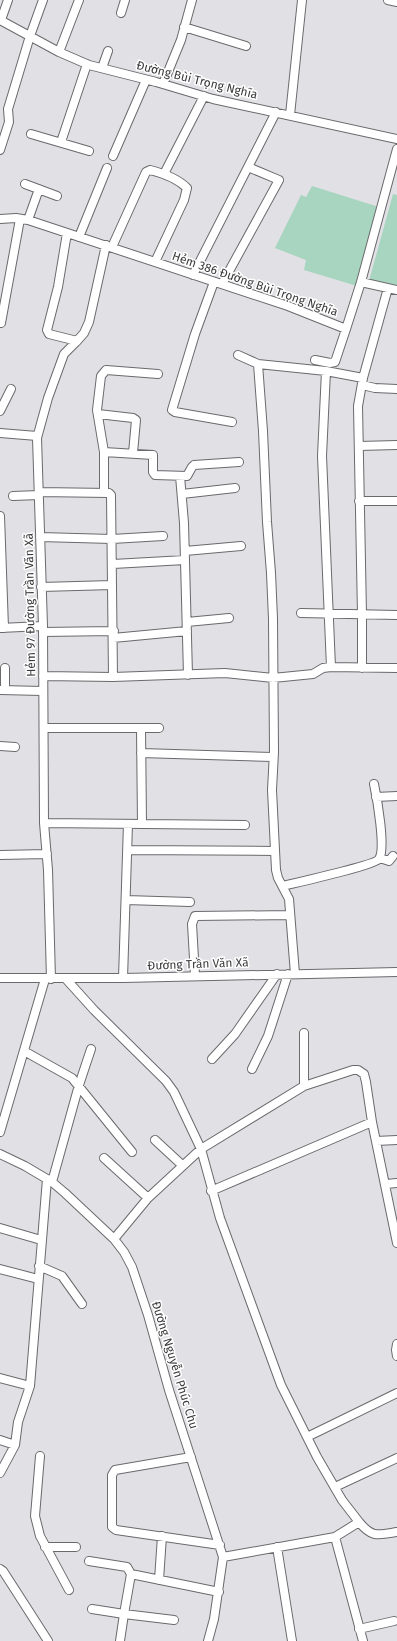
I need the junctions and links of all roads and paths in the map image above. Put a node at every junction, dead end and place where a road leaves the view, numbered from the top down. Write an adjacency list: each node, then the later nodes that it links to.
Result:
1 (8, 0): 10 (street)
2 (43, 0): 12 (street)
3 (79, 0): 15 (street)
4 (125, 0): 9 (street)
5 (192, 0): 11 (street)
6 (302, 0): 22 (street)
7 (388, 0): 8 (street)
8 (397, 2)
9 (121, 13)
10 (0, 20): 12 (street, Đường Bùi Trọng Nghĩa)
11 (184, 27): 13 (street); 19 (street)
12 (30, 36): 15 (street, Đường Bùi Trọng Nghĩa); 27 (street)
13 (246, 46)
14 (108, 51): 17 (street)
15 (59, 52): 16 (street, Đường Bùi Trọng Nghĩa)
16 (87, 64): 17 (street, Đường Bùi Trọng Nghĩa); 25 (street)
17 (102, 68): 18 (street, Đường Bùi Trọng Nghĩa)
18 (146, 80): 19 (street, Đường Bùi Trọng Nghĩa); 29 (street)
19 (163, 84): 20 (street, Đường Bùi Trọng Nghĩa)
20 (204, 96): 21 (street, Đường Bùi Trọng Nghĩa); 32 (street)
21 (276, 112): 22 (street, Đường Bùi Trọng Nghĩa); 30 (street)
22 (290, 115): 24 (street, Đường Bùi Trọng Nghĩa)
23 (31, 134): 25 (street)
24 (397, 139)
25 (61, 142): 28 (street)
26 (397, 149): 43 (street, Hẻm 386 Đường Bùi Trọng Nghĩa)
27 (0, 150)
28 (89, 151)
29 (113, 156)
30 (248, 167): 42 (street); 44 (street)
31 (107, 168): 39 (street)
32 (166, 170)
33 (25, 184): 34 (street)
34 (39, 189): 35 (street); 37 (street)
35 (57, 196)
36 (0, 219): 37 (street, Hẻm 386 Đường Bùi Trọng Nghĩa)
37 (24, 219): 38 (street, Hẻm 386 Đường Bùi Trọng Nghĩa); 47 (street)
38 (67, 233): 39 (street, Hẻm 386 Đường Bùi Trọng Nghĩa); 49 (street)
39 (79, 237): 40 (street, Hẻm 386 Đường Bùi Trọng Nghĩa)
40 (109, 246): 41 (street, Hẻm 386 Đường Bùi Trọng Nghĩa); 41 (street, Hẻm 97 Đường Trần Văn Xã); 49 (street, Hẻm 97 Đường Trần Văn Xã)
41 (155, 262): 42 (street, Hẻm 386 Đường Bùi Trọng Nghĩa)
42 (193, 275): 44 (street, Hẻm 386 Đường Bùi Trọng Nghĩa)
43 (361, 282): 45 (street); 48 (street, Hẻm 386 Đường Bùi Trọng Nghĩa)
44 (218, 283): 48 (street, Hẻm 386 Đường Bùi Trọng Nghĩa); 60 (street)
45 (388, 288): 46 (street); 55 (street)
46 (397, 290)
47 (1, 323)
48 (346, 329): 51 (street)
49 (77, 341): 62 (street, Hẻm 97 Đường Trần Văn Xã)
50 (238, 355): 52 (street)
51 (315, 360)
52 (258, 364): 53 (street); 103 (street)
53 (326, 371): 55 (street); 87 (street)
54 (158, 374): 59 (street)
55 (363, 382): 57 (street); 64 (street)
56 (10, 389): 58 (street)
57 (397, 389)
58 (0, 411)
59 (98, 414): 65 (street); 66 (street)
60 (232, 422)
61 (0, 433): 62 (street)
62 (37, 436): 71 (street, Hẻm 97 Đường Trần Văn Xã)
63 (397, 445): 64 (street)
64 (359, 446): 74 (street)
65 (104, 452): 66 (street); 70 (street)
66 (133, 453): 68 (street)
67 (239, 462): 68 (street)
68 (180, 476): 72 (street)
69 (235, 488): 72 (street)
70 (104, 493): 71 (street); 79 (street)
71 (39, 494): 73 (street); 78 (street, Hẻm 97 Đường Trần Văn Xã)
72 (182, 494): 81 (street)
73 (13, 496)
74 (359, 501): 75 (street); 88 (street)
75 (397, 501)
76 (0, 516): 92 (street)
77 (163, 536): 79 (street)
78 (40, 537): 79 (street); 85 (street, Hẻm 97 Đường Trần Văn Xã)
79 (112, 539): 83 (street)
80 (241, 546): 81 (street)
81 (185, 551): 82 (street)
82 (185, 560): 83 (street); 91 (street)
83 (112, 564): 84 (street)
84 (112, 585): 85 (street); 95 (street)
85 (41, 587): 93 (street, Hẻm 97 Đường Trần Văn Xã)
86 (301, 613): 87 (street)
87 (329, 614): 88 (street); 96 (street)
88 (362, 615): 89 (street); 98 (street)
89 (397, 615)
90 (228, 618): 91 (street)
91 (187, 622): 94 (street)
92 (2, 628): 93 (street)
93 (43, 629): 95 (street); 101 (street, Hẻm 97 Đường Trần Văn Xã)
94 (188, 631): 95 (street); 100 (street)
95 (113, 634): 102 (street)
96 (331, 667): 98 (street); 103 (street)
97 (5, 668): 104 (street)
98 (362, 668): 99 (street)
99 (397, 668)
100 (188, 675): 102 (street); 103 (street)
101 (43, 676): 102 (street); 105 (street, Hẻm 97 Đường Trần Văn Xã)
102 (113, 678)
103 (273, 678): 112 (street)
104 (3, 690): 105 (street)
105 (43, 691): 106 (street, Hẻm 97 Đường Trần Văn Xã)
106 (44, 728): 107 (street); 116 (street, Hẻm 97 Đường Trần Văn Xã)
107 (141, 728): 108 (street); 111 (street)
108 (159, 728)
109 (0, 746): 110 (street)
110 (15, 747)
111 (141, 753): 112 (street); 118 (street)
112 (273, 757): 121 (street)
113 (374, 784): 115 (street)
114 (397, 796): 115 (street)
115 (376, 797): 124 (street)
116 (44, 823): 117 (street); 122 (street, Hẻm 97 Đường Trần Văn Xã)
117 (128, 824): 118 (street); 120 (street)
118 (142, 824): 119 (street)
119 (245, 825)
120 (128, 850): 121 (street); 127 (street)
121 (275, 851): 126 (street)
122 (47, 854): 123 (street); 137 (street, Hẻm 97 Đường Trần Văn Xã)
123 (0, 855)
124 (380, 858): 125 (street); 126 (street)
125 (391, 861)
126 (283, 886): 129 (street)
127 (126, 900): 128 (street); 136 (street)
128 (190, 902)
129 (290, 915): 132 (street); 133 (street)
130 (397, 972): 132 (street, Đường Trần Văn Xã)
131 (277, 974): 132 (street, Đường Trần Văn Xã); 133 (street, Đường Trần Văn Xã); 141 (street)
132 (292, 974): 142 (street)
133 (195, 976): 136 (street, Đường Trần Văn Xã)
134 (0, 978): 137 (street, Đường Trần Văn Xã)
135 (66, 978): 136 (street, Đường Trần Văn Xã); 137 (street, Đường Trần Văn Xã); 150 (street)
136 (123, 978)
137 (48, 979): 140 (street)
138 (304, 1033): 144 (street)
139 (92, 1049): 143 (street)
140 (24, 1052): 143 (street); 146 (street)
141 (212, 1059)
142 (252, 1069)
143 (79, 1085): 151 (street); 155 (street)
144 (304, 1086): 145 (street); 150 (street)
145 (372, 1122): 149 (street); 158 (street)
146 (0, 1132)
147 (155, 1140): 154 (street)
148 (397, 1140): 149 (street)
149 (376, 1141): 157 (street)
150 (201, 1149): 154 (street); 158 (street)
151 (132, 1152)
152 (0, 1154): 155 (street, Đường Nguyễn Phúc Chu)
153 (104, 1158): 159 (street)
154 (182, 1166): 159 (street)
155 (49, 1181): 162 (street, Đường Nguyễn Phúc Chu); 163 (street)
156 (397, 1183): 157 (street)
157 (386, 1184): 160 (street)
158 (212, 1192): 174 (street)
159 (148, 1198): 162 (street)
160 (394, 1209): 164 (street)
161 (0, 1228): 163 (street)
162 (114, 1239): 178 (street, Đường Nguyễn Phúc Chu)
163 (41, 1240): 165 (street)
164 (397, 1243)
165 (39, 1266): 167 (street); 168 (street)
166 (0, 1269): 167 (street)
167 (38, 1279): 172 (street)
168 (82, 1304)
169 (397, 1344): 170 (street)
170 (397, 1356)
171 (0, 1378): 172 (street)
172 (30, 1386): 176 (street)
173 (397, 1393): 174 (street)
174 (307, 1437): 181 (street)
175 (0, 1440): 176 (street)
176 (15, 1445): 180 (street)
177 (40, 1456): 187 (street)
178 (191, 1456): 184 (street); 186 (street, Đường Nguyễn Phúc Chu)
179 (397, 1458): 181 (street)
180 (0, 1473)
181 (335, 1487): 182 (street)
182 (359, 1522): 183 (street); 185 (street)
183 (397, 1532)
184 (162, 1536): 186 (street); 194 (street)
185 (335, 1537): 189 (street); 201 (street)
186 (220, 1545): 190 (street, Đường Nguyễn Phúc Chu)
187 (45, 1547): 188 (street); 195 (street)
188 (76, 1547)
189 (277, 1548): 190 (street); 205 (street)
190 (223, 1557): 196 (street, Đường Nguyễn Phúc Chu)
191 (89, 1561): 193 (street)
192 (0, 1569): 202 (street)
193 (131, 1574): 194 (street); 198 (street)
194 (159, 1580): 196 (street)
195 (69, 1590)
196 (219, 1592): 204 (street, Đường Nguyễn Phúc Chu)
197 (92, 1609): 198 (street)
198 (124, 1614): 199 (street); 203 (street)
199 (174, 1620)
200 (394, 1620): 201 (street)
201 (359, 1629): 206 (street)
202 (48, 1641)
203 (120, 1641)
204 (208, 1641)
205 (292, 1641)
206 (362, 1641)

